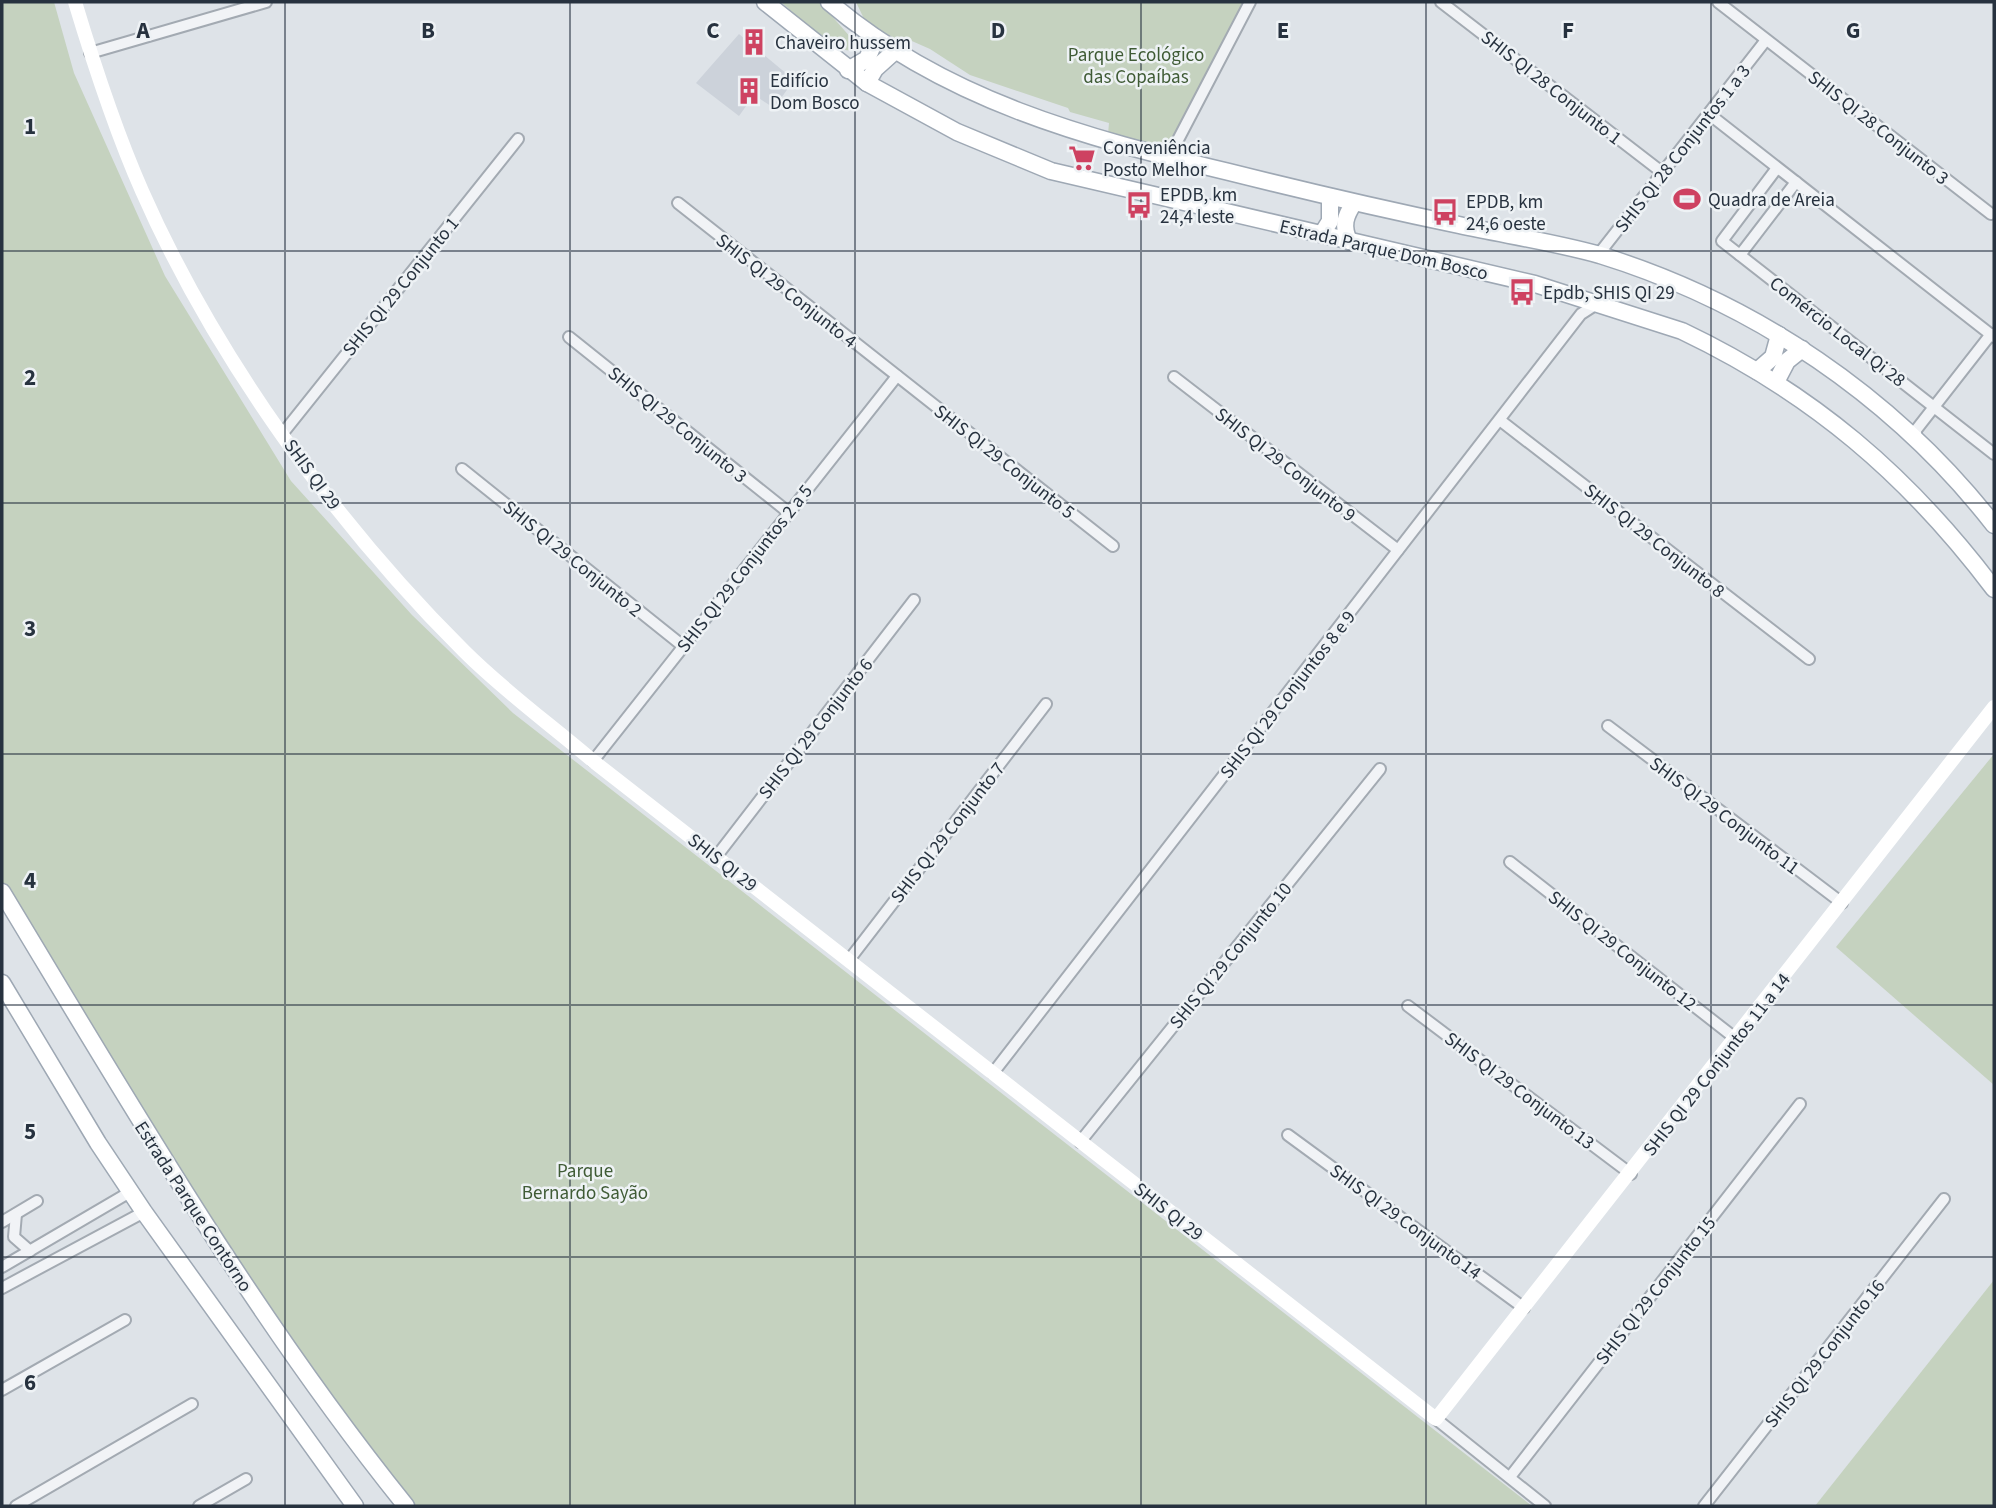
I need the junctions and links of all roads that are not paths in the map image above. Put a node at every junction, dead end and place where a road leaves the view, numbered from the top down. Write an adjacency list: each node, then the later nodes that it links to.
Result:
1 (75, 2): 11 (street, SHIS QI 29)
2 (266, 2): 11 (street)
3 (765, 2): 12 (main road, Estrada Parque Dom Bosco)
4 (829, 2): 8 (main road, Estrada Parque Dom Bosco)
5 (1250, 2): 16 (street)
6 (1441, 2): 18 (street, SHIS QI 28 Conjunto 1)
7 (1718, 2): 9 (street, SHIS QI 28 Conjunto 3)
8 (876, 38): 10 (main road, Estrada Parque Dom Bosco); 12 (main road)
9 (1766, 40): 14 (street, SHIS QI 28 Conjuntos 1 a 3); 23 (street, SHIS QI 28 Conjunto 3)
10 (895, 51): 13 (main road); 16 (main road, Estrada Parque Dom Bosco)
11 (90, 53): 41 (street, SHIS QI 29)
12 (848, 70): 13 (main road, Estrada Parque Dom Bosco)
13 (867, 83): 24 (main road, Estrada Parque Dom Bosco)
14 (1709, 114): 17 (street); 18 (street, SHIS QI 28 Conjuntos 1 a 3)
15 (518, 139): 41 (street, SHIS QI 29 Conjunto 1)
16 (1168, 159): 20 (main road, Estrada Parque Dom Bosco)
17 (1777, 168): 19 (street); 27 (street, Comércio Local Qi 28)
18 (1663, 173): 26 (street, SHIS QI 28 Conjuntos 1 a 3)
19 (1796, 182): 27 (street); 32 (street)
20 (1329, 197): 22 (main road, Estrada Parque Dom Bosco); 24 (main road)
21 (678, 203): 36 (street, SHIS QI 29 Conjunto 4)
22 (1354, 203): 25 (main road); 26 (main road, Estrada Parque Dom Bosco)
23 (1991, 214)
24 (1322, 234): 25 (main road, Estrada Parque Dom Bosco)
25 (1349, 241): 28 (main road, Estrada Parque Dom Bosco)
26 (1598, 255): 31 (main road, Estrada Parque Dom Bosco)
27 (1740, 255): 39 (street, Comércio Local Qi 28)
28 (1580, 298): 29 (main road, Estrada Parque Dom Bosco); 30 (street)
29 (1598, 303): 30 (street, SHIS QI 29 Conjuntos 8 e 9); 35 (main road, Estrada Parque Dom Bosco)
30 (1581, 314): 40 (street, SHIS QI 29 Conjuntos 8 e 9)
31 (1779, 335): 34 (main road, Estrada Parque Dom Bosco); 35 (main road)
32 (1992, 336): 39 (street)
33 (569, 337): 45 (street, SHIS QI 29 Conjunto 3)
34 (1802, 349): 38 (main road); 42 (main road, Estrada Parque Dom Bosco)
35 (1757, 371): 38 (main road, Estrada Parque Dom Bosco)
36 (897, 376): 45 (street, SHIS QI 29 Conjuntos 2 a 5); 47 (street, SHIS QI 29 Conjunto 5)
37 (1174, 377): 48 (street, SHIS QI 29 Conjunto 9)
38 (1776, 382): 49 (main road, Estrada Parque Dom Bosco)
39 (1935, 408): 42 (street); 43 (street, Comércio Local Qi 28)
40 (1501, 421): 48 (street, SHIS QI 29 Conjuntos 8 e 9); 52 (street, SHIS QI 29 Conjunto 8)
41 (283, 433): 56 (street, SHIS QI 29)
42 (1914, 433): 46 (main road, Estrada Parque Dom Bosco)
43 (1994, 454)
44 (462, 469): 51 (street, SHIS QI 29 Conjunto 2)
45 (788, 512): 51 (street, SHIS QI 29 Conjuntos 2 a 5)
46 (1994, 524)
47 (1113, 546)
48 (1398, 550): 66 (street, SHIS QI 29 Conjuntos 8 e 9)
49 (1994, 589)
50 (914, 600): 58 (street, SHIS QI 29 Conjunto 6)
51 (683, 646): 56 (street, SHIS QI 29 Conjuntos 2 a 5)
52 (1810, 659)
53 (1046, 704): 62 (street, SHIS QI 29 Conjunto 7)
54 (1994, 708): 61 (street, SHIS QI 29 Conjuntos 11 a 14)
55 (1608, 726): 61 (street, SHIS QI 29 Conjunto 11)
56 (593, 761): 58 (street, SHIS QI 29)
57 (1380, 769): 69 (street, SHIS QI 29 Conjunto 10)
58 (716, 857): 62 (street, SHIS QI 29)
59 (1510, 862): 65 (street, SHIS QI 29 Conjunto 12)
60 (2, 891): 93 (main road, Estrada Parque Contorno)
61 (1842, 904): 65 (street, SHIS QI 29 Conjuntos 11 a 14)
62 (849, 960): 66 (street, SHIS QI 29)
63 (2, 983): 71 (main road)
64 (1409, 1006): 70 (street, SHIS QI 29 Conjunto 13)
65 (1735, 1038): 70 (street, SHIS QI 29 Conjuntos 11 a 14)
66 (993, 1073): 69 (street, SHIS QI 29)
67 (1800, 1104): 88 (street, SHIS QI 29 Conjunto 15)
68 (1288, 1135): 83 (street, SHIS QI 29 Conjunto 14)
69 (1080, 1142): 87 (street, SHIS QI 29)
70 (1631, 1174): 83 (street, SHIS QI 29 Conjuntos 11 a 14)
71 (130, 1192): 74 (main road); 77 (street)
72 (1944, 1199): 95 (street, SHIS QI 29 Conjunto 16)
73 (37, 1201): 75 (street)
74 (144, 1212): 78 (street); 92 (main road)
75 (16, 1214): 76 (street); 79 (street)
76 (2, 1222)
77 (65, 1231): 78 (street); 79 (street)
78 (75, 1248): 80 (street)
79 (33, 1249): 80 (street); 81 (street)
80 (47, 1263): 82 (street)
81 (2, 1267)
82 (2, 1288)
83 (1524, 1308): 87 (street, SHIS QI 29 Conjuntos 11 a 14)
84 (125, 1320): 85 (street)
85 (2, 1390)
86 (192, 1404): 90 (street)
87 (1436, 1419): 88 (street, SHIS QI 29)
88 (1510, 1477): 94 (street, SHIS QI 29)
89 (246, 1479): 91 (street)
90 (16, 1506)
91 (198, 1506)
92 (355, 1506)
93 (406, 1506)
94 (1545, 1506)
95 (1704, 1506)

